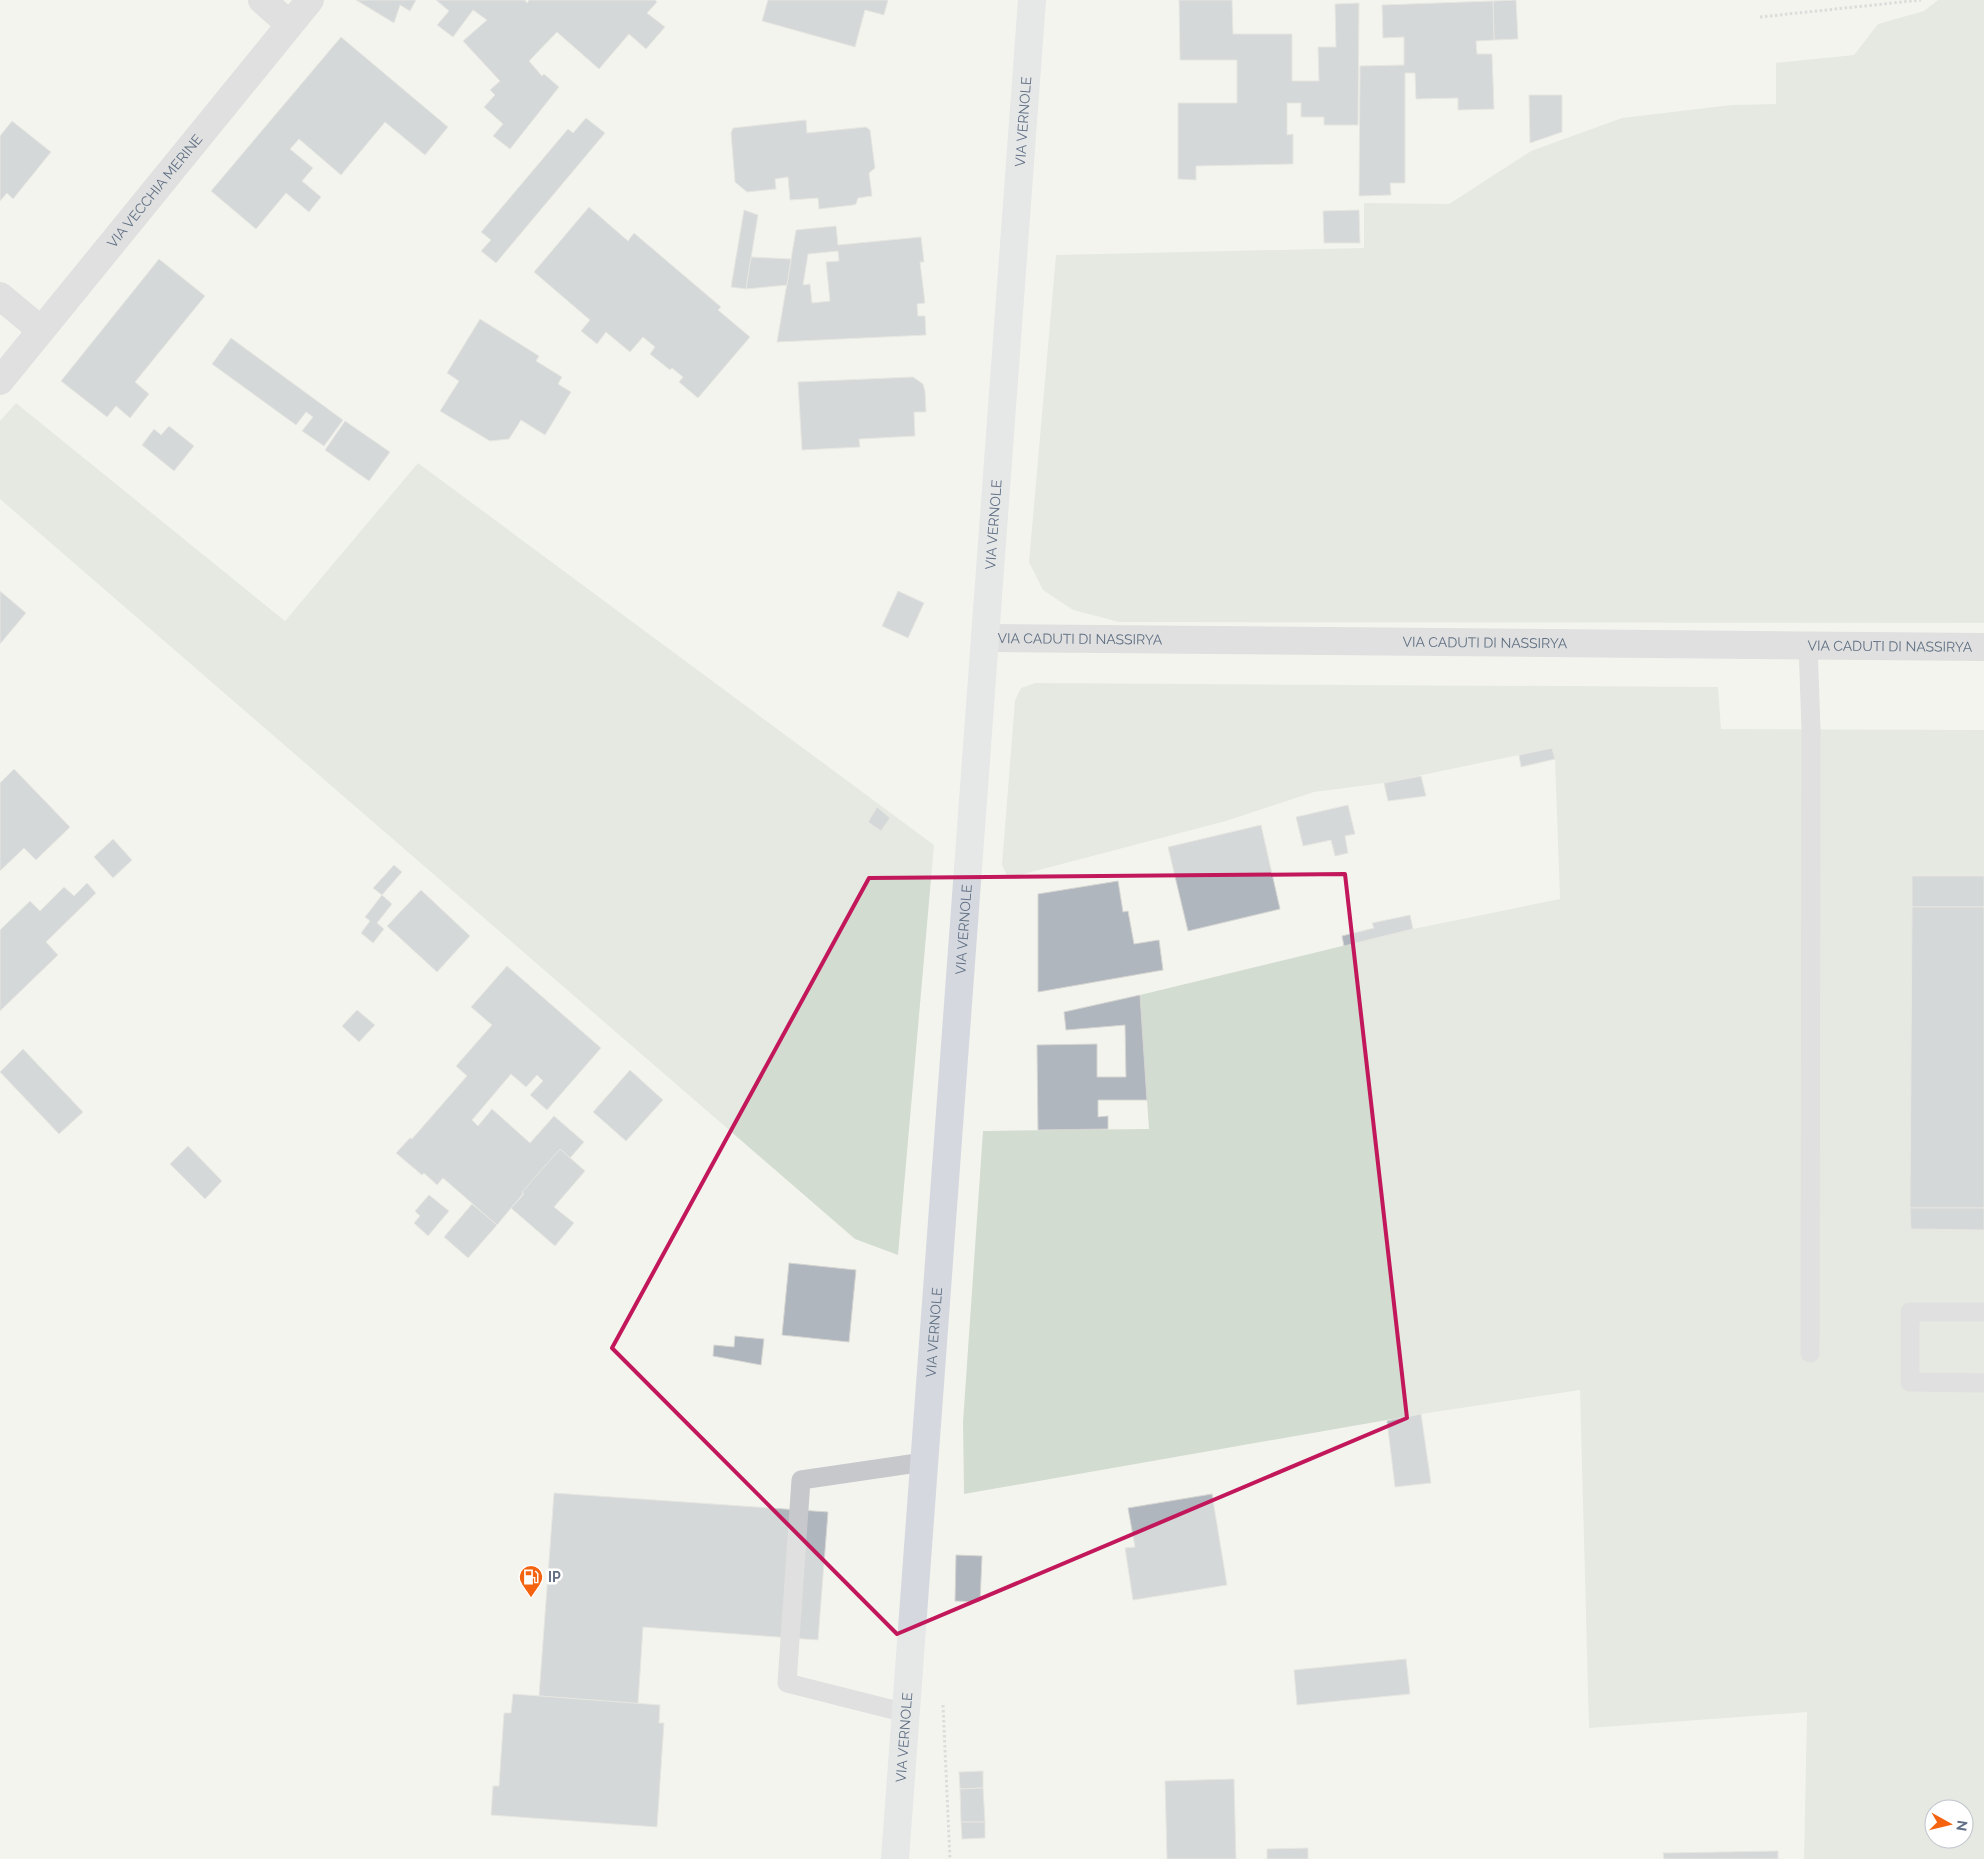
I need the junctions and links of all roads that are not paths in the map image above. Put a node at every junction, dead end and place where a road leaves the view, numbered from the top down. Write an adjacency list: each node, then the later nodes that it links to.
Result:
1 (262, 0): 4 (street)
2 (310, 0): 4 (street, VIA VECCHIA MERINE)
3 (1032, 0): 8 (main road, VIA VERNOLE)
4 (289, 24): 6 (street, VIA VECCHIA MERINE)
5 (0, 296): 6 (street)
6 (41, 330): 7 (street, VIA VECCHIA MERINE)
7 (0, 381)
8 (985, 638): 9 (street, VIA CADUTI DI NASSIRYA); 14 (main road, VIA VERNOLE)
9 (1808, 645): 10 (street, VIA CADUTI DI NASSIRYA); 12 (lane)
10 (1984, 647)
11 (1984, 1312): 13 (lane)
12 (1810, 1353)
13 (1984, 1382)
14 (924, 1462): 15 (main road, VIA VERNOLE); 15 (lane)
15 (906, 1713): 16 (main road, VIA VERNOLE)
16 (895, 1859)

